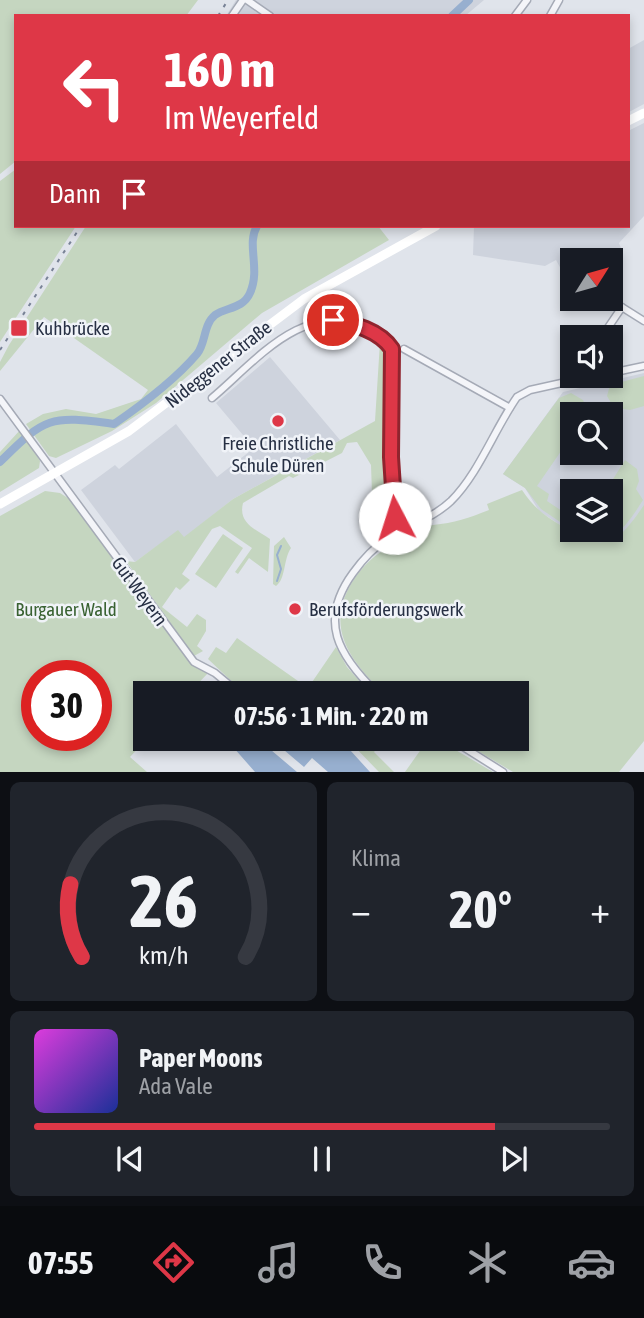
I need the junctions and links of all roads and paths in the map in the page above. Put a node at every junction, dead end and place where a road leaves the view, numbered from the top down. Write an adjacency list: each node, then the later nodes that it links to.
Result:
1 (245, 0): 2 (street); 3 (street)
2 (234, 14)
3 (267, 14)
4 (432, 228): 14 (main road, Nideggener Straße)
5 (623, 308): 6 (street)
6 (644, 321)
7 (404, 349): 13 (street)
8 (644, 366): 9 (street)
9 (623, 370)
10 (560, 383): 13 (street)
11 (212, 398): 16 (street)
12 (0, 399): 14 (street, Gut Weyern)
13 (510, 408): 16 (street)
14 (55, 474): 15 (main road, Nideggener Straße); 17 (street, Gut Weyern)
15 (0, 504)
16 (398, 532): 18 (street)
17 (225, 681)
18 (366, 681)
19 (470, 751): 20 (street)
20 (503, 772)

